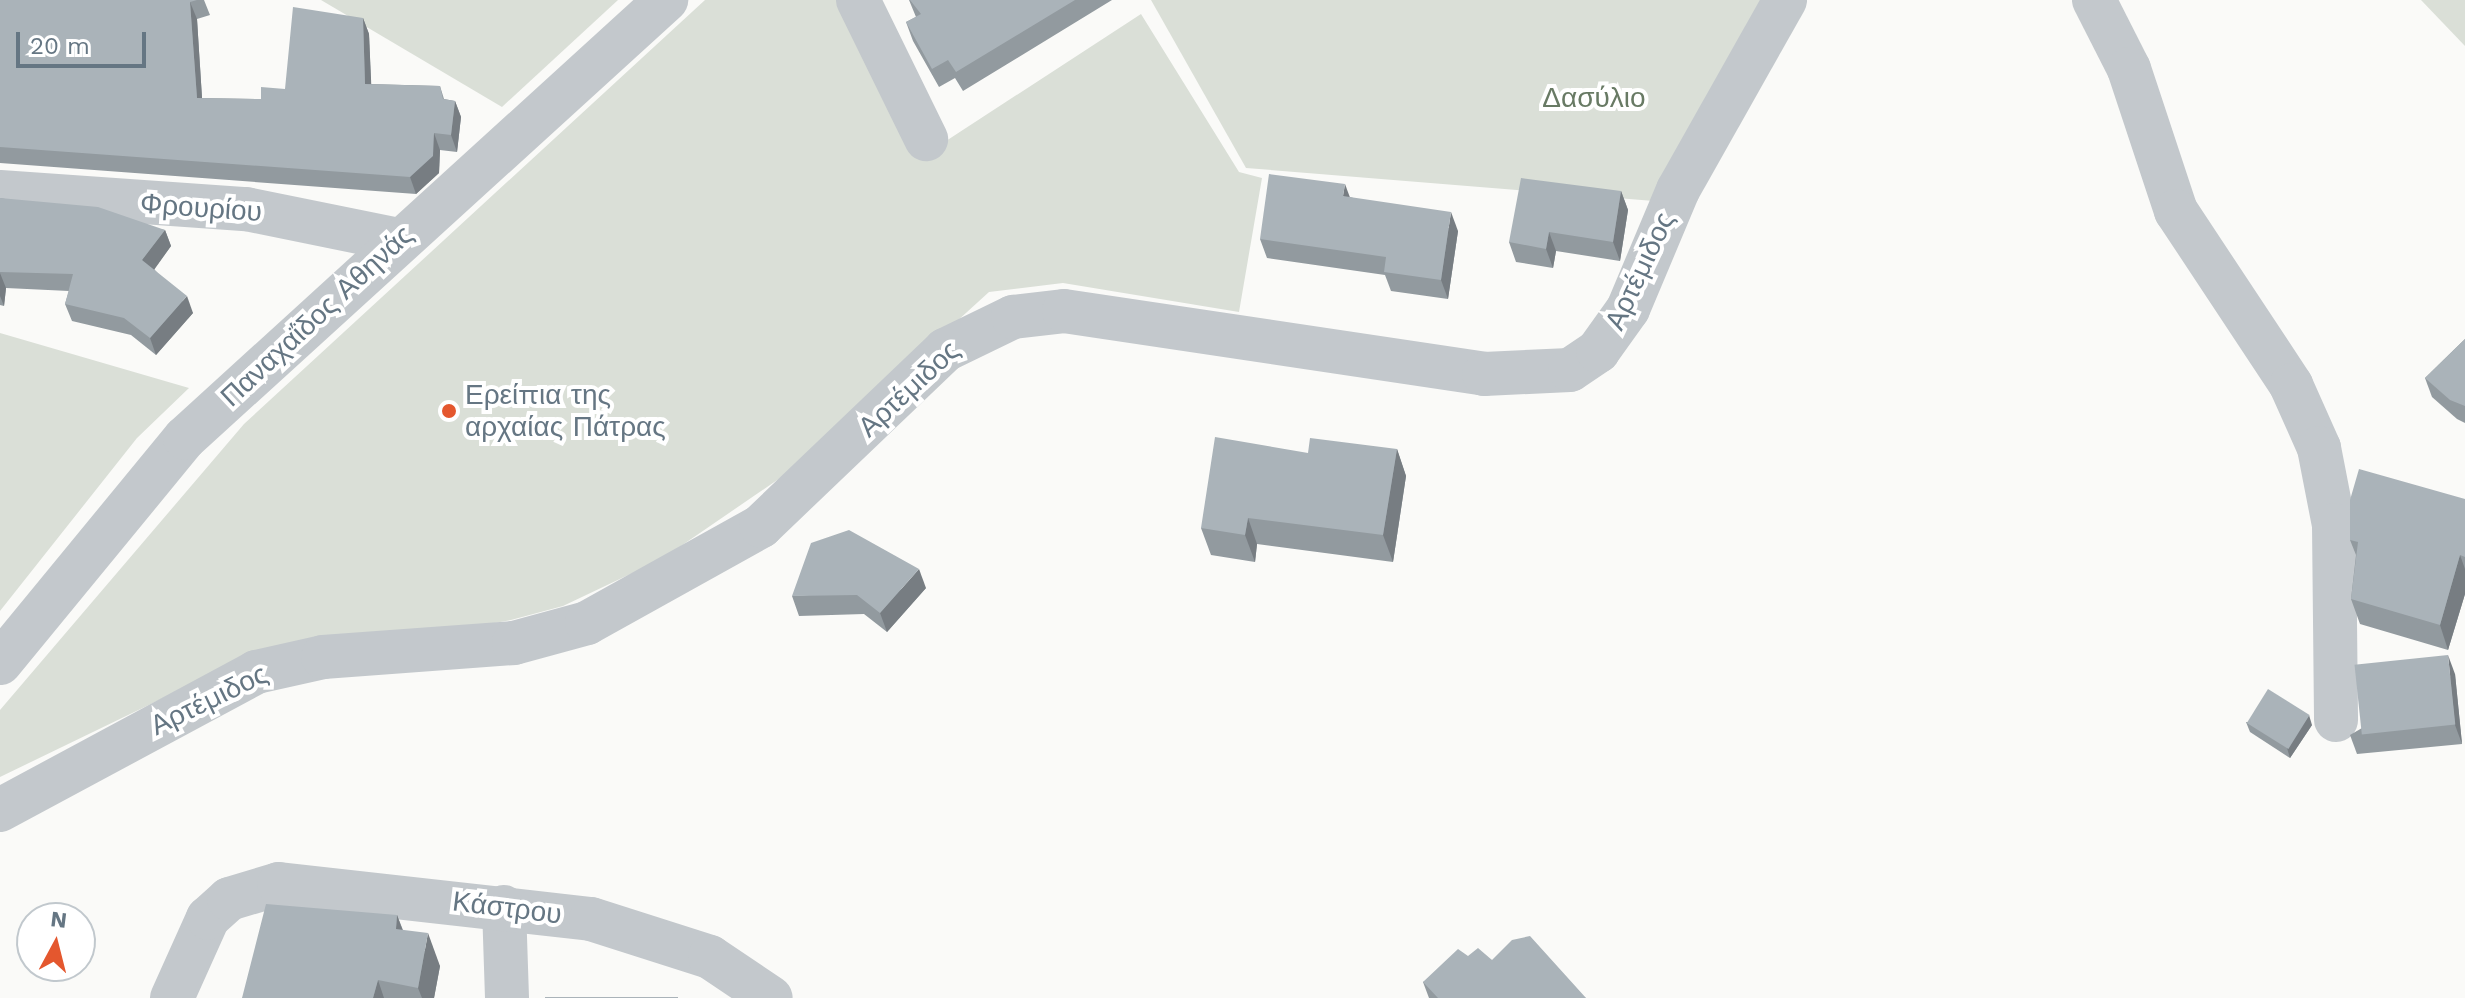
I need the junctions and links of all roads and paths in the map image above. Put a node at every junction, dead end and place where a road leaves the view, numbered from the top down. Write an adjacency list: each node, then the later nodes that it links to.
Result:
1 (666, 0): 7 (street, Παναχαΐδος Αθηνάς)
2 (858, 0): 5 (street)
3 (1785, 0): 10 (street, Αρτέμιδος)
4 (2094, 0): 9 (street)
5 (926, 139)
6 (0, 192): 7 (street, Φρουρίου)
7 (399, 240): 8 (street, Παναχαΐδος Αθηνάς)
8 (0, 663)
9 (2336, 720)
10 (0, 810)
11 (504, 907): 12 (street, Κάστρου); 13 (street); 14 (street, Κάστρου)
12 (172, 998)
13 (507, 998)
14 (771, 998)

